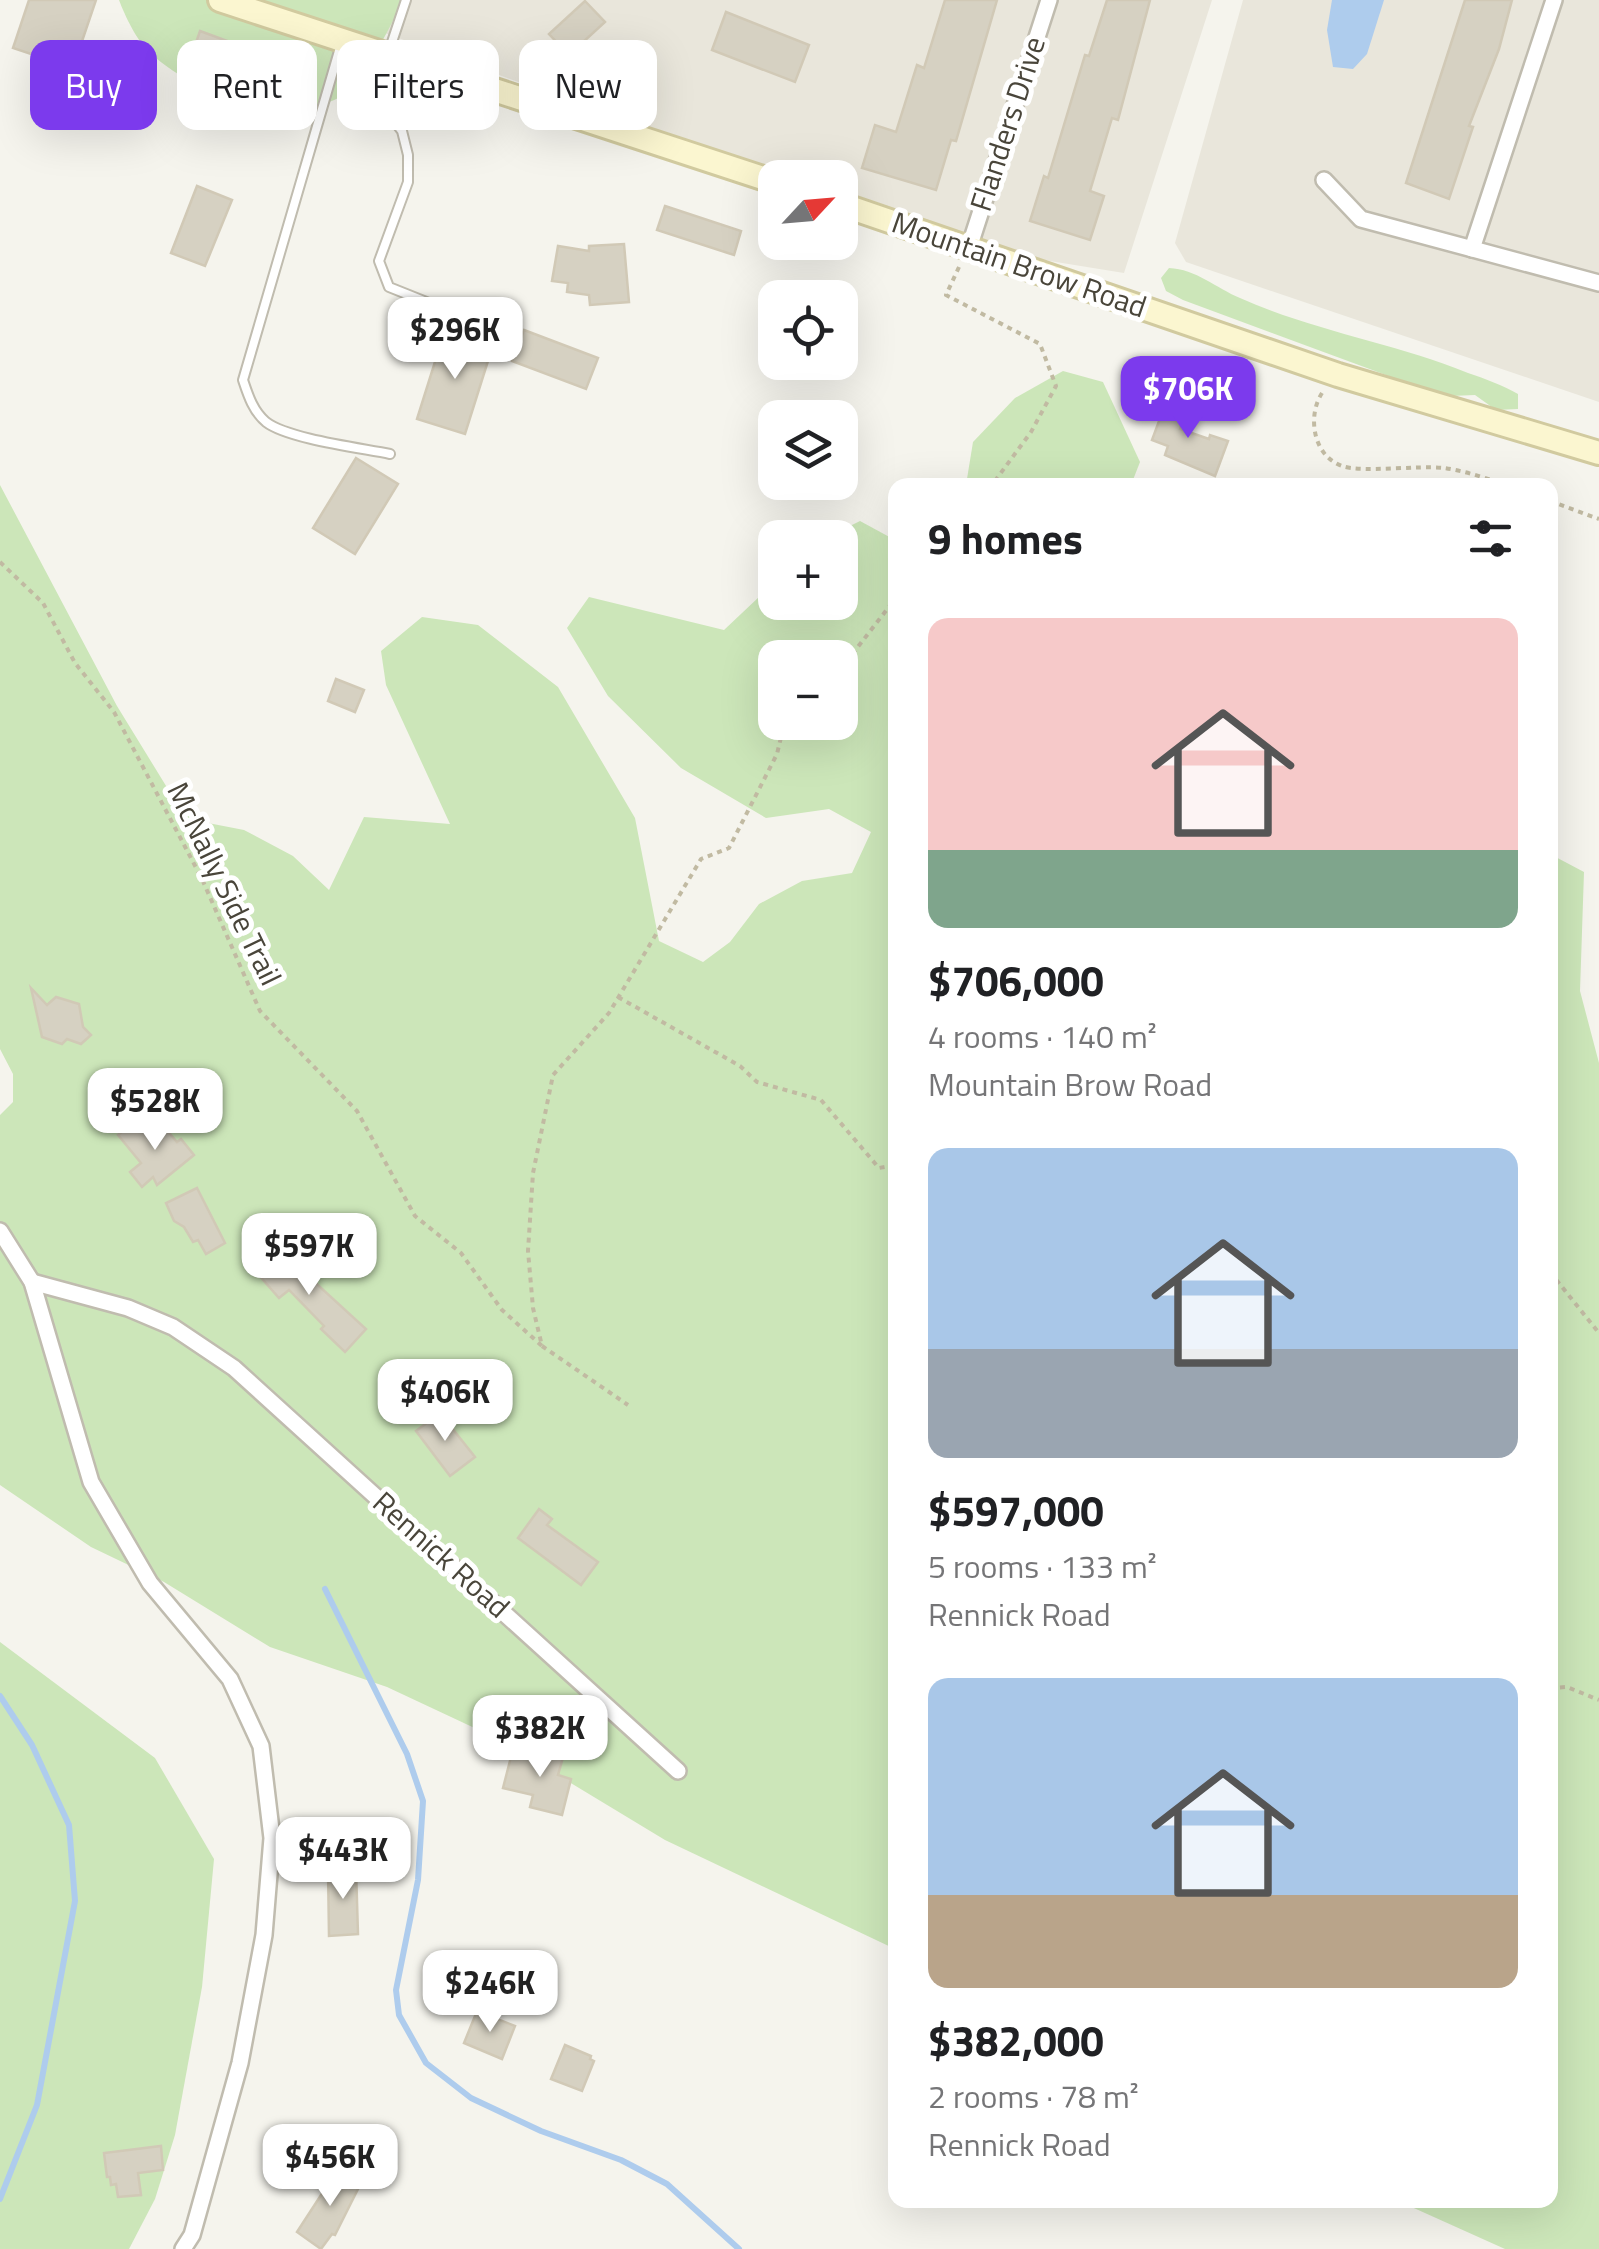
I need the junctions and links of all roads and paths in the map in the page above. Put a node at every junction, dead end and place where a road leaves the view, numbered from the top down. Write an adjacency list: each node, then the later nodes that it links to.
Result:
1 (220, 0): 5 (street)
2 (406, 0): 6 (lane)
3 (1049, 0): 13 (street, Flanders Drive)
4 (1554, 0): 14 (street)
5 (343, 40)
6 (395, 40)
7 (337, 60): 20 (lane)
8 (499, 92): 10 (street)
9 (401, 130): 17 (lane)
10 (758, 176)
11 (1324, 180): 14 (street)
12 (858, 210): 13 (street, Mountain Brow Road)
13 (969, 248): 18 (street, Mountain Brow Road)
14 (1472, 249): 16 (street)
15 (950, 282): 21 (path)
16 (1599, 283)
17 (469, 319)
18 (1338, 375): 19 (street, Mountain Brow Road); 22 (path)
19 (1599, 452)
20 (390, 454)
21 (997, 478)
22 (1480, 478)
23 (1558, 504): 24 (path)
24 (1599, 519)
25 (0, 562): 35 (path, McNally Side Trail)
26 (888, 608): 27 (path)
27 (858, 647)
28 (781, 740): 29 (path)
29 (618, 996): 30 (path); 35 (path)
30 (888, 1166)
31 (0, 1231): 32 (street)
32 (32, 1282): 39 (street, Rennick Road); 40 (street)
33 (1558, 1282): 34 (path)
34 (1599, 1333)
35 (542, 1346): 36 (path, McNally Side Trail)
36 (628, 1405)
37 (1558, 1688): 38 (path)
38 (1599, 1700)
39 (678, 1771)
40 (183, 2249)

